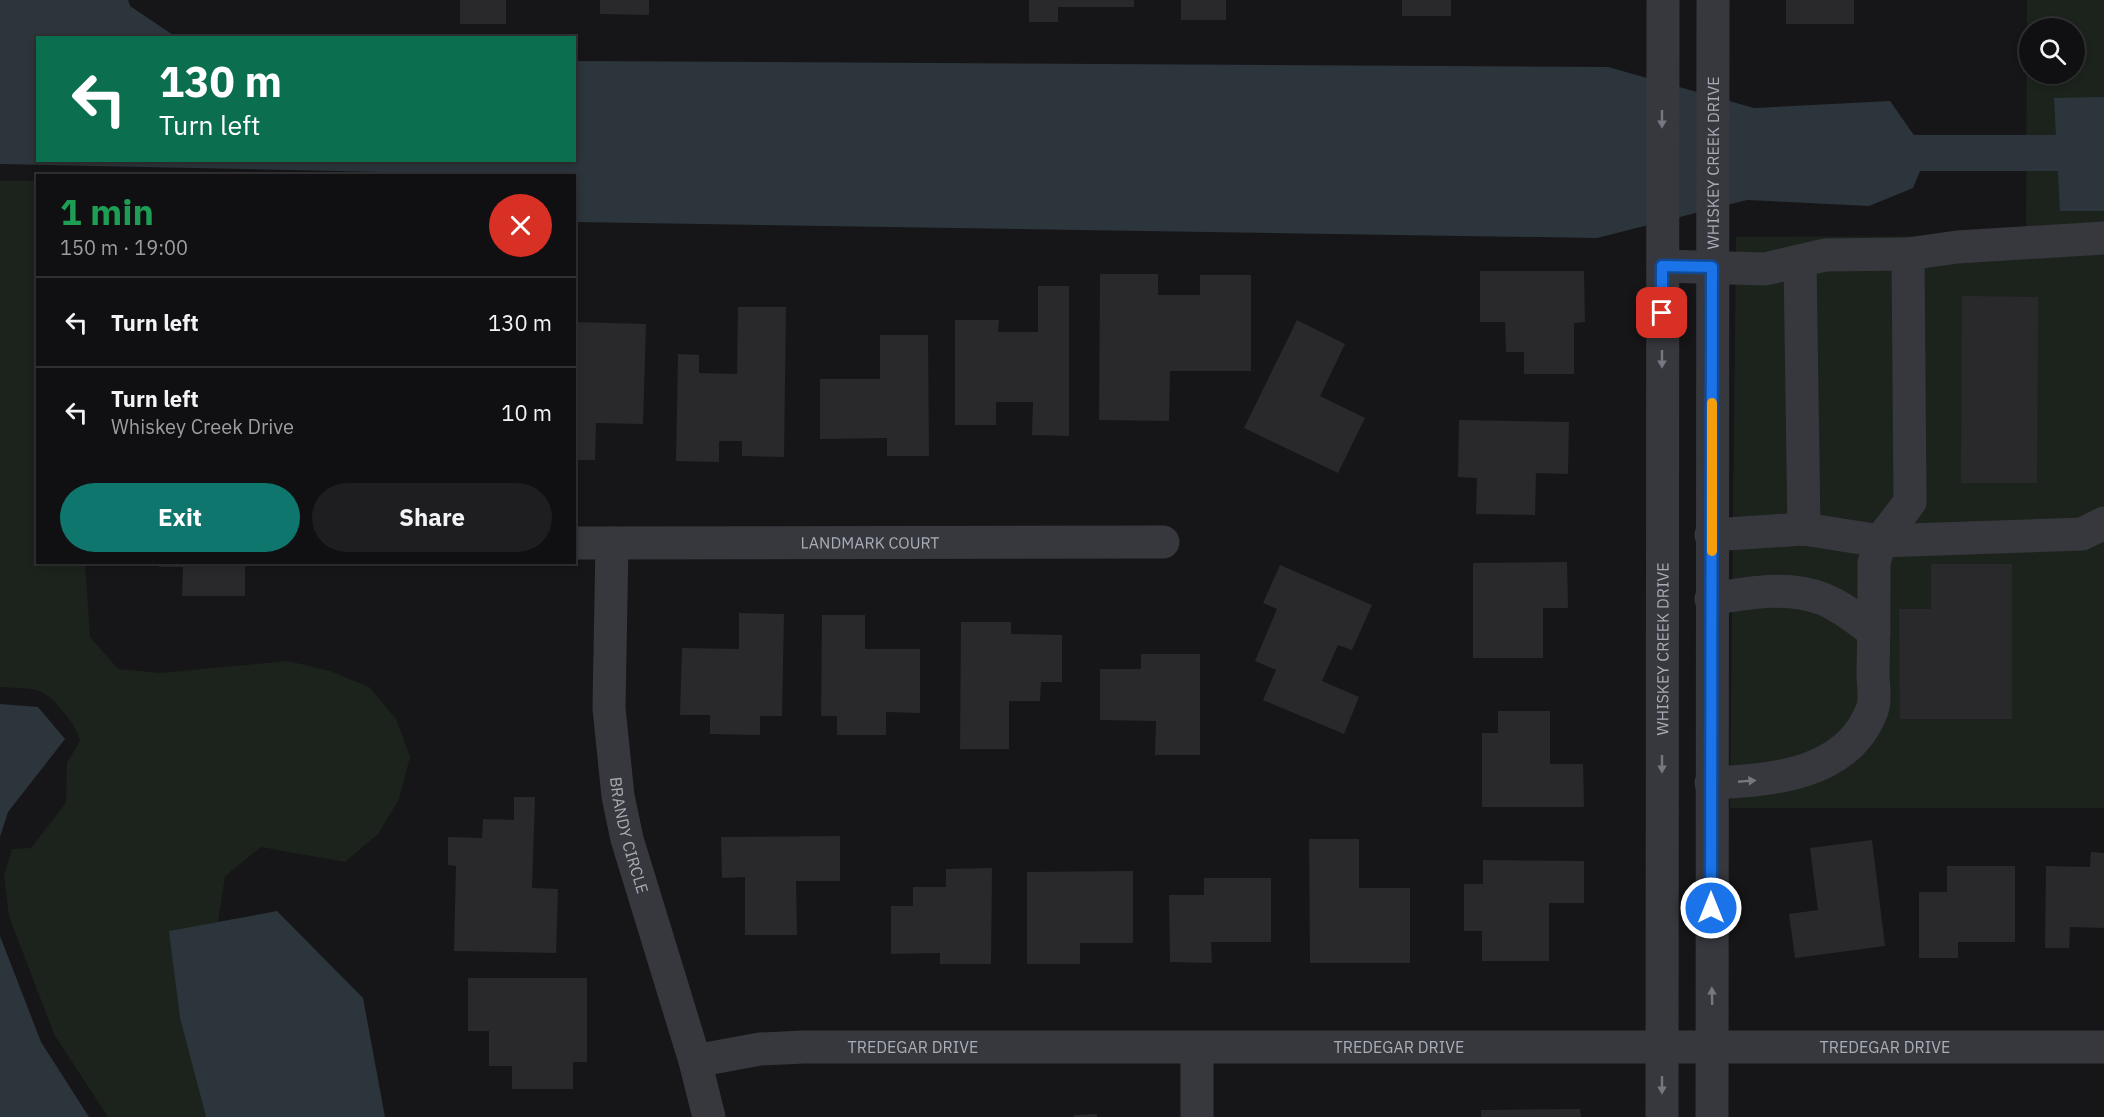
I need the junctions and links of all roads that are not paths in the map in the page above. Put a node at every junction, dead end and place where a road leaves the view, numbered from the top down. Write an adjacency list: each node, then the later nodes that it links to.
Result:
1 (1663, 0): 4 (street, WHISKEY CREEK DRIVE, one-way to 4)
2 (1713, 0): 5 (street, WHISKEY CREEK DRIVE)
3 (2104, 238): 6 (street)
4 (1662, 252): 5 (street); 18 (street, WHISKEY CREEK DRIVE, one-way to 18)
5 (1712, 252): 7 (street); 10 (street, WHISKEY CREEK DRIVE)
6 (1908, 254): 7 (street); 11 (street)
7 (1800, 261): 9 (street)
8 (2104, 523): 11 (street)
9 (1804, 529): 10 (street); 11 (street)
10 (1712, 535): 15 (street, WHISKEY CREEK DRIVE)
11 (1880, 541): 16 (street)
12 (1163, 542): 14 (street, LANDMARK COURT)
13 (576, 543): 14 (street, LANDMARK COURT)
14 (612, 543): 22 (street, BRANDY CIRCLE)
15 (1711, 599): 16 (street); 17 (street, WHISKEY CREEK DRIVE)
16 (1874, 632): 17 (street, one-way to 16)
17 (1711, 783): 19 (street, WHISKEY CREEK DRIVE, one-way to 17)
18 (1662, 1045): 19 (street, TREDEGAR DRIVE); 21 (street, TREDEGAR DRIVE); 25 (street, WHISKEY CREEK DRIVE, one-way to 25)
19 (1713, 1047): 20 (street, TREDEGAR DRIVE); 26 (street, WHISKEY CREEK DRIVE)
20 (2104, 1047)
21 (1197, 1048): 22 (street, TREDEGAR DRIVE); 24 (street)
22 (695, 1060): 23 (street, BRANDY CIRCLE)
23 (709, 1117)
24 (1197, 1117)
25 (1662, 1117)
26 (1712, 1117)

